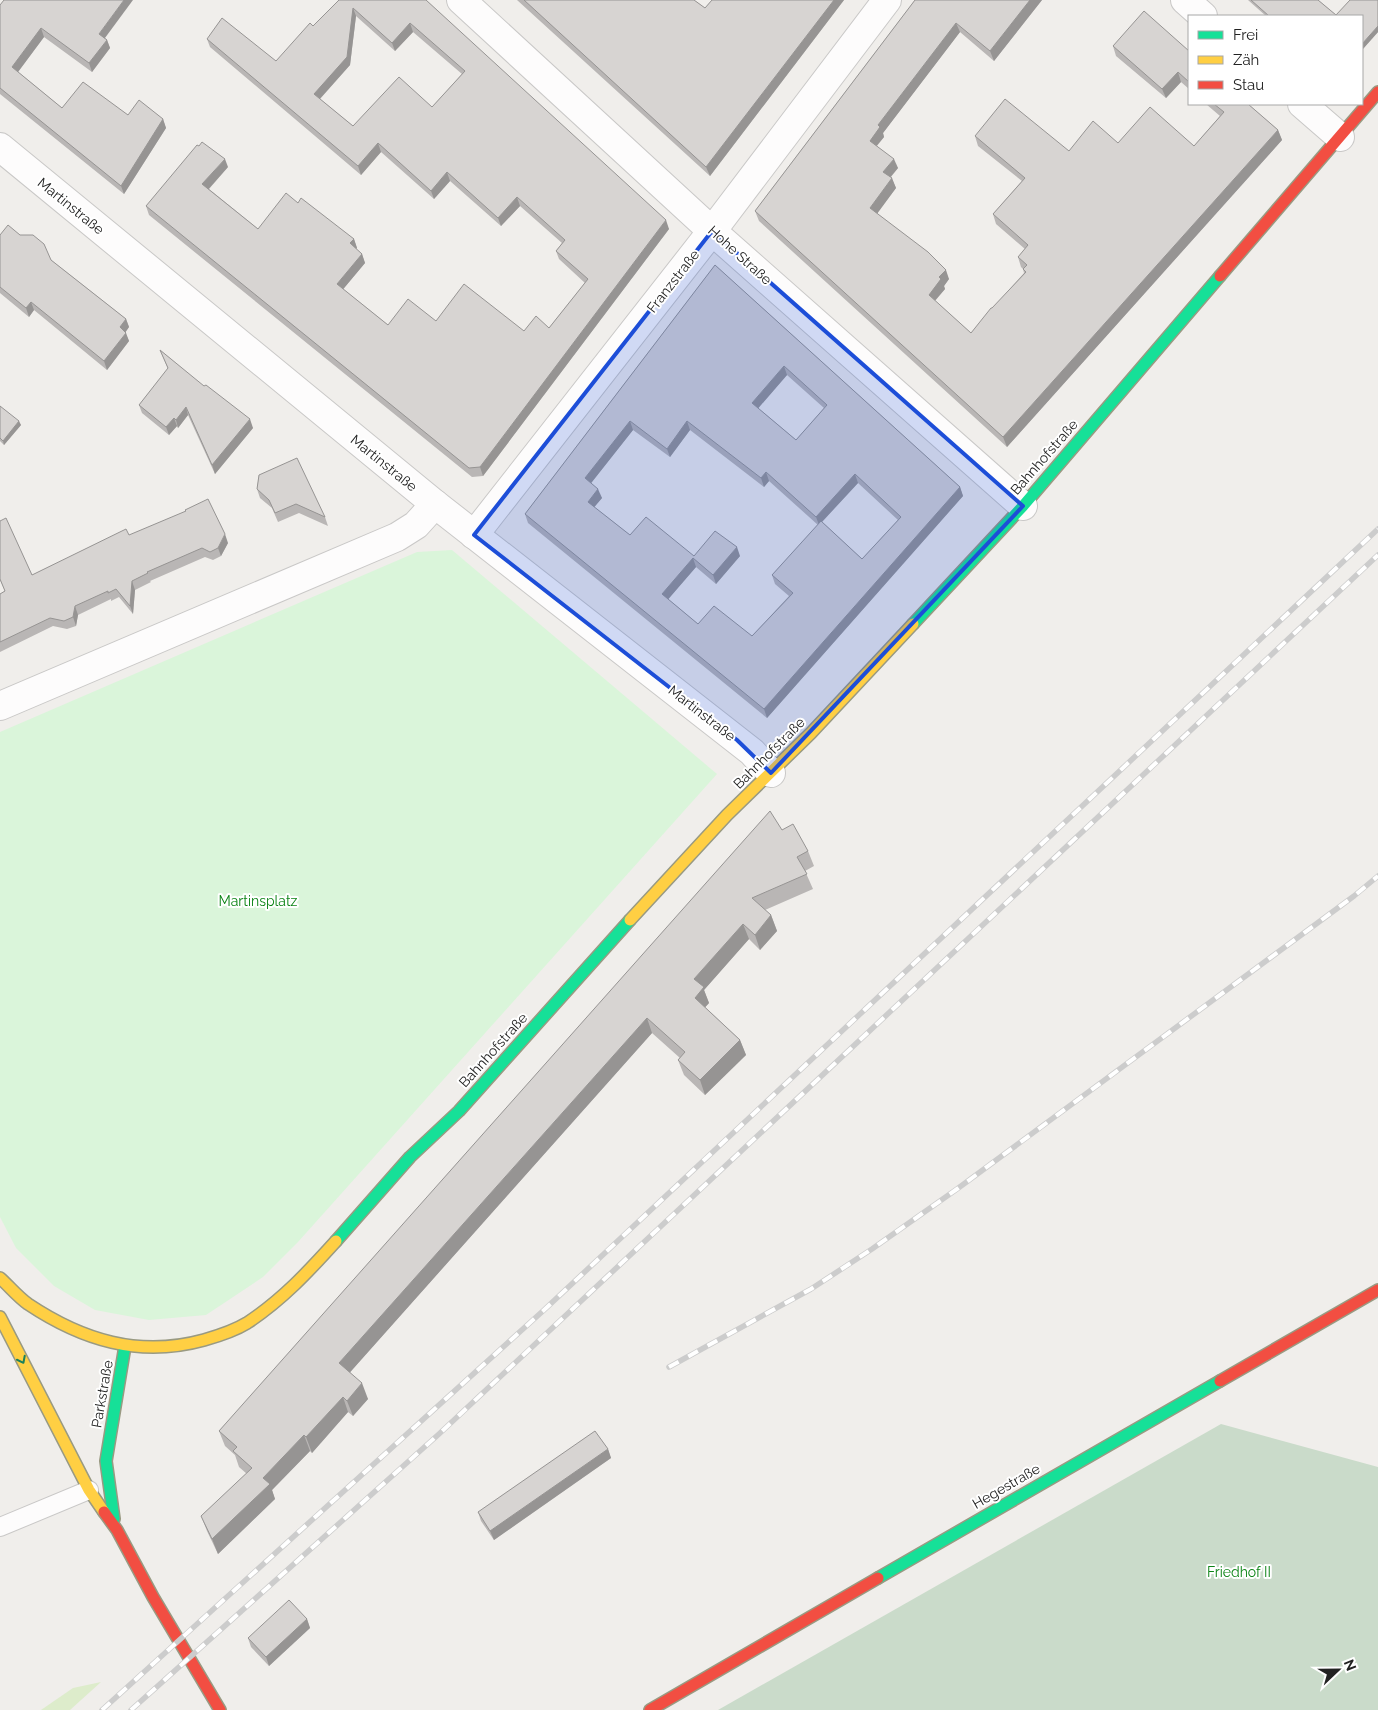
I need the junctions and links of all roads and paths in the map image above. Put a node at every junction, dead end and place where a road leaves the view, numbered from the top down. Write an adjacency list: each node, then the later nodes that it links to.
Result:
1 (461, 0): 9 (street, Hohe Straße)
2 (886, 0): 9 (street, Franzstraße)
3 (1185, 0): 4 (street)
4 (1202, 15)
5 (1378, 92): 7 (main road, Bahnhofstraße)
6 (1303, 105): 7 (street)
7 (1340, 137): 11 (main road, Bahnhofstraße)
8 (0, 147): 10 (street, Martinstraße)
9 (712, 231): 11 (street, Hohe Straße); 12 (street, Franzstraße)
10 (435, 504): 12 (street, Martinstraße); 13 (street)
11 (1023, 506): 14 (main road, Bahnhofstraße)
12 (474, 535): 14 (street, Martinstraße)
13 (0, 706)
14 (772, 773): 18 (main road, Bahnhofstraße)
15 (0, 1278): 18 (main road, Parkstraße)
16 (1378, 1290): 23 (main road, Hegestraße)
17 (0, 1316): 19 (main road, Parkstraße, one-way to 19)
18 (125, 1346): 21 (main road, Parkstraße)
19 (89, 1490): 20 (lane); 21 (main road, Parkstraße)
20 (0, 1527)
21 (117, 1530): 22 (main road, Parkstraße)
22 (220, 1710)
23 (650, 1710)

